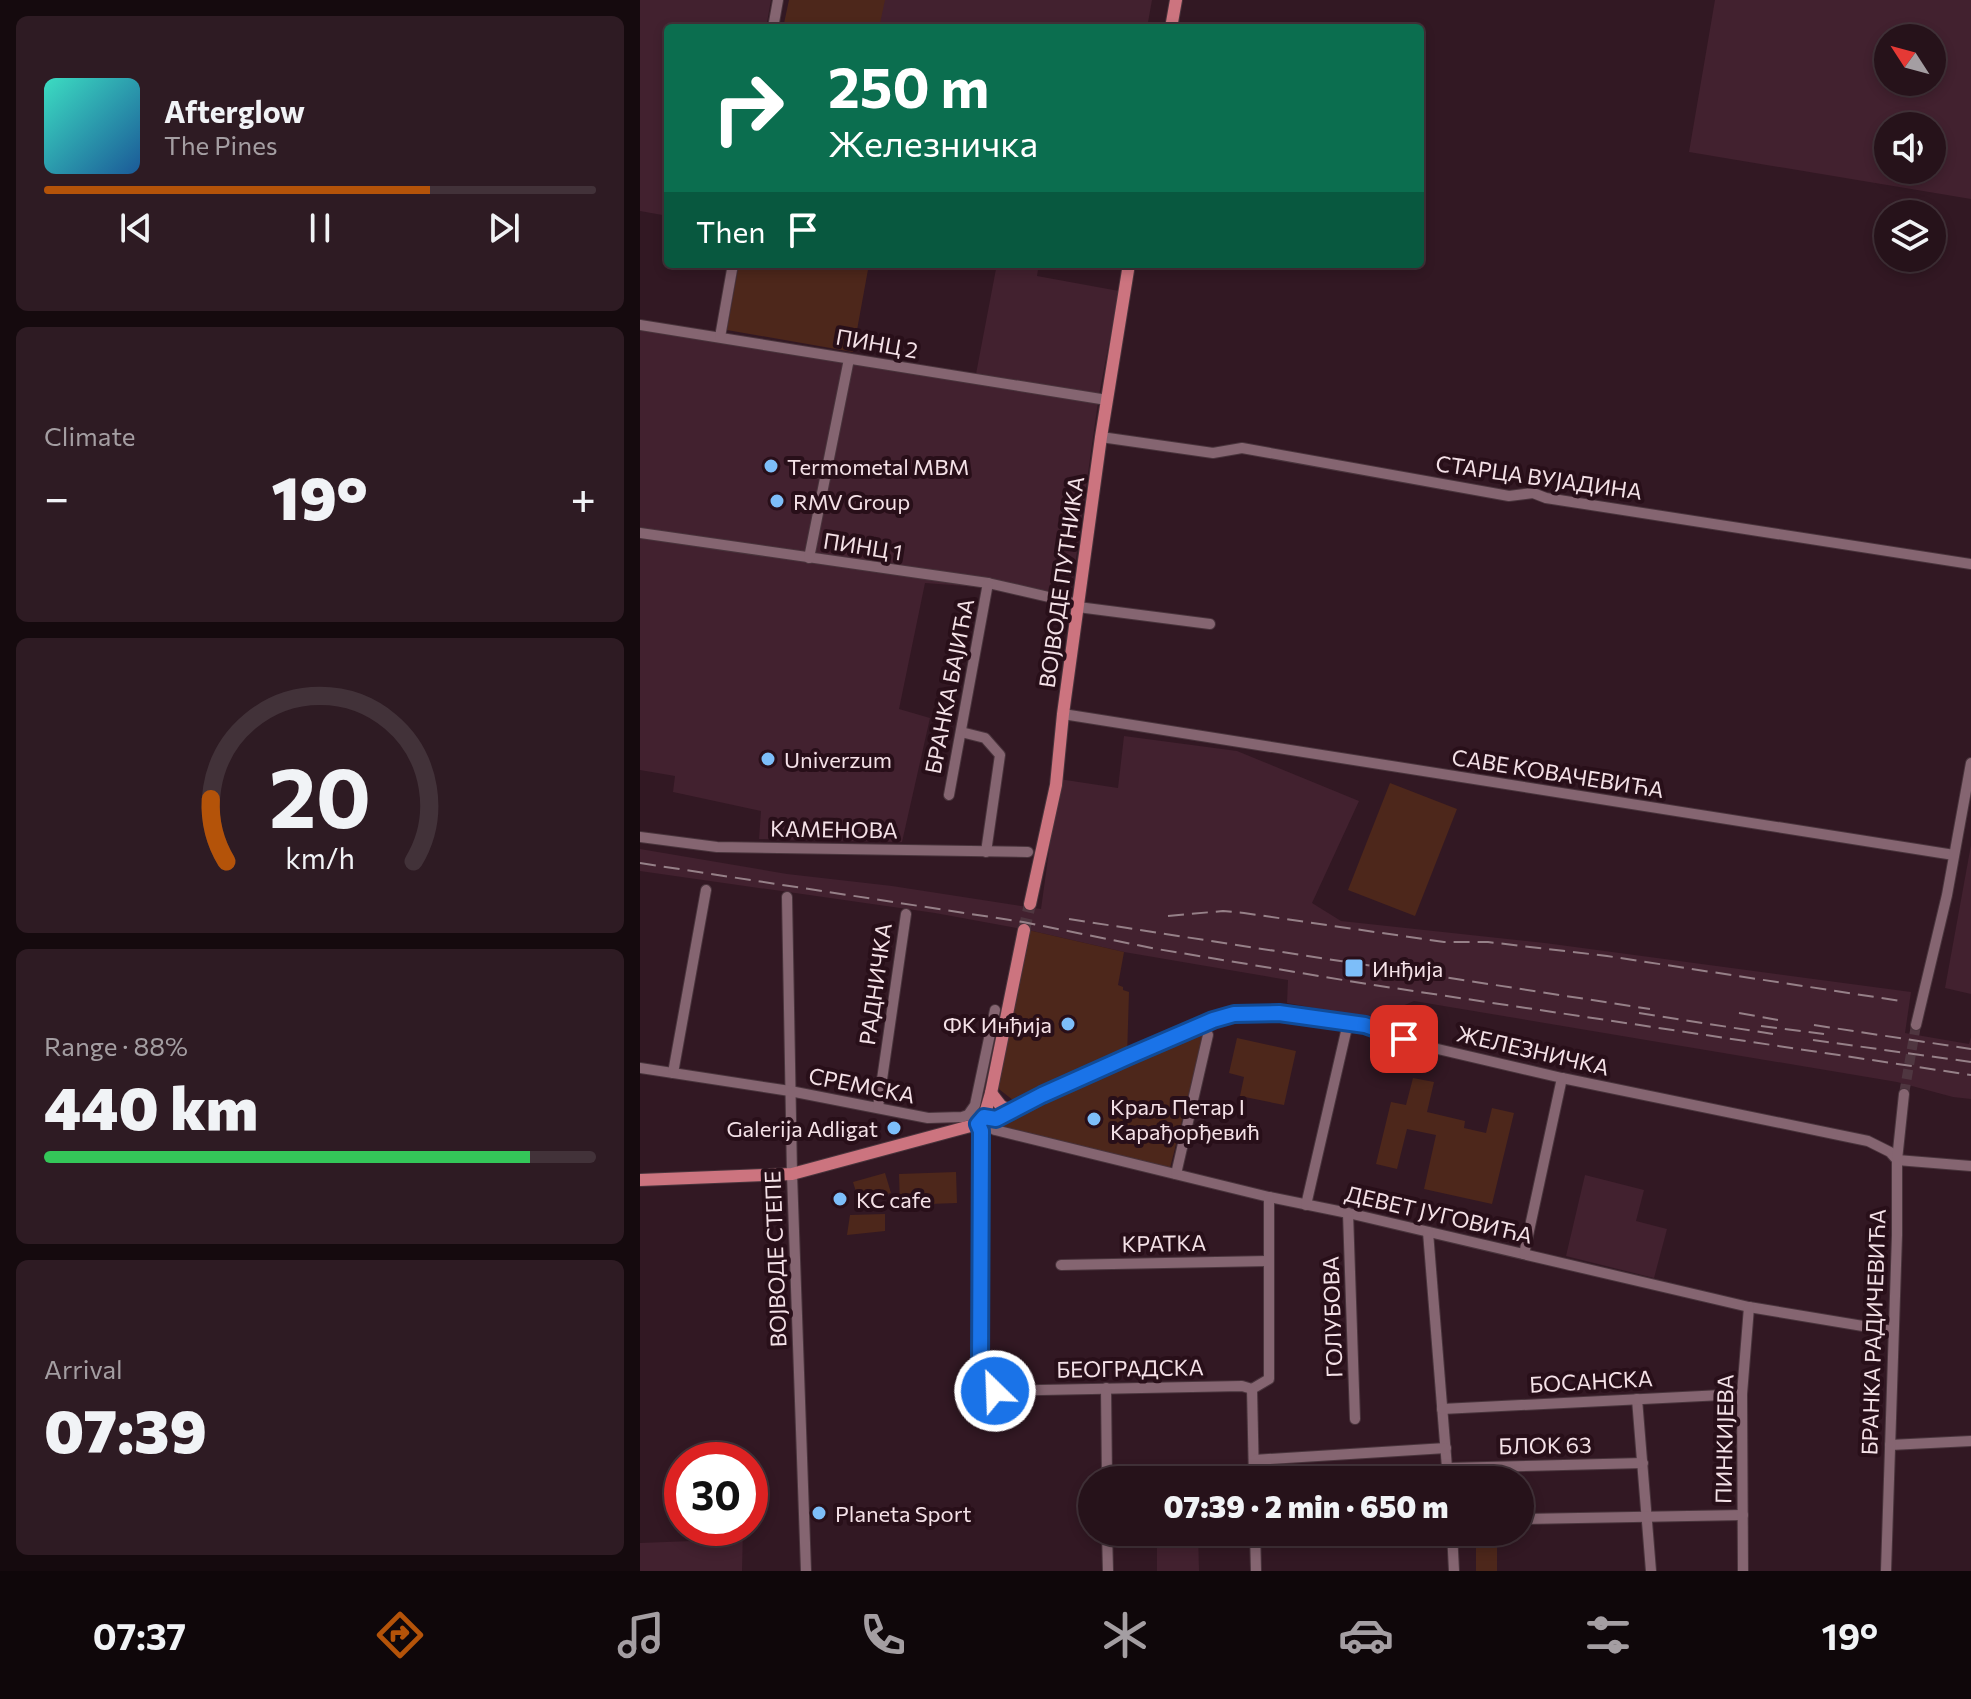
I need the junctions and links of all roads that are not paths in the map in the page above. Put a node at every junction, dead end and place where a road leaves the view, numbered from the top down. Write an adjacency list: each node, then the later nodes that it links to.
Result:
1 (778, 0): 3 (street)
2 (1176, 0): 4 (main road)
3 (774, 24)
4 (1172, 24)
5 (732, 268): 8 (street)
6 (1128, 268): 10 (main road, ВОЈВОДЕ ПУТНИКА)
7 (640, 325): 8 (street, ПИНЦ 2)
8 (720, 337): 9 (street, ПИНЦ 2)
9 (849, 359): 10 (street, ПИНЦ 2); 13 (street)
10 (1107, 400): 11 (main road, ВОЈВОДЕ ПУТНИКА)
11 (1101, 437): 14 (street, СТАРЦА ВУЈАДИНА); 16 (main road, ВОЈВОДЕ ПУТНИКА)
12 (640, 533): 13 (street, ПИНЦ 1)
13 (809, 558): 15 (street, ПИНЦ 1)
14 (1971, 564)
15 (988, 583): 16 (street, ПИНЦ 1); 19 (street, БРАНКА БАЈИЋА)
16 (1078, 605): 17 (street, ПИНЦ 1); 18 (main road, ВОЈВОДЕ ПУТНИКА)
17 (1210, 624)
18 (1063, 714): 25 (street, САВЕ КОВАЧЕВИЋА); 28 (main road, ВОЈВОДЕ ПУТНИКА)
19 (961, 732): 21 (street, БРАНКА БАЈИЋА); 23 (street)
20 (1971, 763): 25 (street)
21 (949, 795)
22 (640, 837): 23 (street, КАМЕНОВА)
23 (986, 852): 24 (street, КАМЕНОВА)
24 (1028, 852)
25 (1954, 855): 33 (street)
26 (706, 890): 36 (street)
27 (787, 897): 38 (street, ВОЈВОДЕ СТЕПЕ)
28 (1030, 904)
29 (906, 914): 41 (street, РАДНИЧКА)
30 (1024, 930): 39 (main road)
31 (995, 1010): 43 (street, СРЕМСКА)
32 (1348, 1023): 37 (street, ЖЕЛЕЗНИЧКА); 42 (street, ЖЕЛЕЗНИЧКА); 52 (street)
33 (1916, 1025)
34 (1208, 1035): 49 (street)
35 (640, 1068): 36 (street, СРЕМСКА)
36 (673, 1073): 38 (street, СРЕМСКА)
37 (1562, 1078): 46 (street, ЖЕЛЕЗНИЧКА); 55 (street)
38 (790, 1091): 41 (street, СРЕМСКА); 48 (street, ВОЈВОДЕ СТЕПЕ)
39 (991, 1093): 42 (main road); 44 (main road)
40 (1904, 1094): 46 (street, БРАНКА РАДИЧЕВИЋА)
41 (878, 1107): 43 (street, СРЕМСКА)
42 (1012, 1111): 44 (street, ЖЕЛЕЗНИЧКА)
43 (928, 1118): 45 (street)
44 (981, 1121): 45 (main road, ЖЕЛЕЗНИЧКА); 49 (street, ДЕВЕТ ЈУГОВИЋА); 60 (street, БЕОГРАДСКА)
45 (931, 1138): 48 (main road, ЖЕЛЕЗНИЧКА)
46 (1897, 1160): 47 (street); 59 (street, БРАНКА РАДИЧЕВИЋА)
47 (1971, 1166)
48 (792, 1174): 50 (main road, ЖЕЛЕЗНИЧКА); 81 (street, ВОЈВОДЕ СТЕПЕ)
49 (1176, 1174): 51 (street, ДЕВЕТ ЈУГОВИЋА)
50 (640, 1180)
51 (1269, 1197): 52 (street, ДЕВЕТ ЈУГОВИЋА); 56 (street)
52 (1306, 1205): 53 (street, ДЕВЕТ ЈУГОВИЋА)
53 (1348, 1213): 54 (street, ДЕВЕТ ЈУГОВИЋА); 65 (street, ГОЛУБОВА)
54 (1428, 1232): 55 (street, ДЕВЕТ ЈУГОВИЋА); 64 (street)
55 (1524, 1254): 58 (street, ДЕВЕТ ЈУГОВИЋА)
56 (1268, 1261): 57 (street, КРАТКА); 61 (street)
57 (1061, 1265)
58 (1749, 1307): 59 (street, ДЕВЕТ ЈУГОВИЋА); 62 (street, ПИНКИЈЕВА)
59 (1893, 1331): 67 (street, БРАНКА РАДИЧЕВИЋА)
60 (1106, 1388): 61 (street, БЕОГРАДСКА); 71 (street)
61 (1252, 1389): 69 (street)
62 (1742, 1394): 63 (street, БОСАНСКА); 75 (street, ПИНКИЈЕВА)
63 (1637, 1399): 64 (street, БОСАНСКА); 70 (street)
64 (1442, 1409): 68 (street)
65 (1355, 1419)
66 (1971, 1441): 67 (street)
67 (1890, 1445): 87 (street, БРАНКА РАДИЧЕВИЋА)
68 (1446, 1448): 69 (street); 73 (street)
69 (1254, 1460): 72 (street)
70 (1643, 1463): 74 (street, БЛОК 63); 76 (street)
71 (1107, 1466)
72 (1254, 1466)
73 (1447, 1466)
74 (1525, 1466)
75 (1743, 1515): 76 (street); 86 (street, ПИНКИЈЕВА)
76 (1647, 1516): 77 (street); 85 (street)
77 (1534, 1519)
78 (1107, 1546): 82 (street)
79 (1255, 1546): 83 (street)
80 (1453, 1546): 84 (street)
81 (806, 1571)
82 (1108, 1571)
83 (1256, 1571)
84 (1454, 1571)
85 (1651, 1571)
86 (1743, 1571)
87 (1886, 1571)

